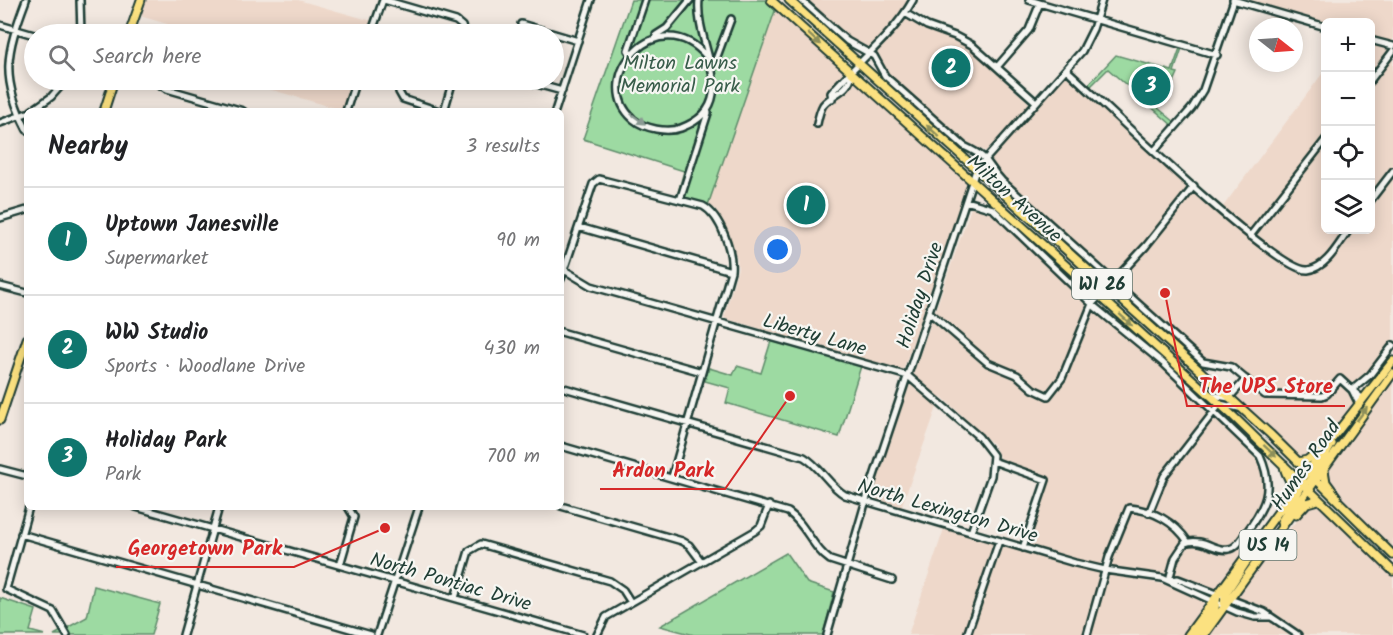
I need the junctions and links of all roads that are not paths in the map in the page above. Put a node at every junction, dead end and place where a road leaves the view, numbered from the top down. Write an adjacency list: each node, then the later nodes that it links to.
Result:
1 (26, 0): 25 (street)
2 (80, 0): 19 (street)
3 (141, 0): 20 (main road)
4 (383, 0): 21 (street); 22 (street)
5 (591, 0): 31 (street)
6 (645, 0): 28 (street)
7 (771, 0): 45 (main road, Milton Avenue / WI 26, one-way to 45)
8 (789, 0): 41 (main road, Milton Avenue / WI 26)
9 (801, 0): 38 (street)
10 (913, 0): 16 (street)
11 (1029, 0): 15 (street)
12 (1102, 0): 18 (street, Holiday Drive)
13 (1233, 0): 24 (street); 39 (street)
14 (695, 1): 29 (street); 30 (street)
15 (1040, 3): 18 (street); 42 (street)
16 (905, 13): 38 (street); 42 (street)
17 (731, 19): 44 (street)
18 (1096, 20): 39 (street); 43 (street, Holiday Drive)
19 (81, 24)
20 (133, 24)
21 (375, 24)
22 (460, 24)
23 (0, 25): 25 (street)
24 (1321, 26)
25 (15, 29): 26 (street); 65 (street)
26 (24, 32)
27 (564, 36): 31 (street)
28 (633, 36): 33 (street); 37 (street)
29 (656, 36): 33 (street); 34 (street)
30 (702, 37): 34 (street); 40 (street)
31 (578, 40): 47 (street)
32 (1375, 41): 35 (street)
33 (640, 44): 37 (street)
34 (693, 44): 40 (street)
35 (1393, 46)
36 (1393, 51): 46 (street)
37 (630, 53): 66 (street, one-way to 66)
38 (871, 54): 41 (street); 72 (street)
39 (1217, 56): 71 (street)
40 (707, 57): 44 (street)
41 (860, 65): 45 (street); 73 (main road, Milton Avenue / WI 26, one-way to 41)
42 (997, 67): 57 (street)
43 (1066, 69): 57 (street, Holiday Drive); 71 (street)
44 (712, 70): 56 (street)
45 (852, 73): 68 (street); 75 (main road, Milton Avenue / WI 26)
46 (1375, 76)
47 (564, 82)
48 (57, 90): 58 (street)
49 (111, 90): 59 (main road)
50 (170, 90): 60 (street)
51 (353, 90): 61 (street)
52 (400, 90): 62 (street)
53 (449, 90): 63 (street)
54 (557, 90): 55 (street)
55 (561, 91): 64 (street)
56 (711, 102): 66 (street); 69 (street)
57 (1036, 102): 72 (street, Holiday Drive)
58 (35, 108)
59 (105, 108)
60 (222, 108)
61 (347, 108)
62 (432, 108)
63 (443, 108)
64 (556, 108)
65 (24, 115): 67 (street)
66 (694, 122): 69 (street)
67 (0, 123)
68 (817, 124)
69 (702, 129): 78 (street)
70 (1321, 145): 84 (street)
71 (1155, 150): 76 (street)
72 (986, 158): 73 (street, Holiday Drive); 88 (street)
73 (976, 170): 75 (street, Holiday Drive); 90 (main road, Milton Avenue / WI 26)
74 (1393, 171): 77 (street)
75 (973, 182): 79 (street, Holiday Drive); 92 (main road, Milton Avenue / WI 26)
76 (1194, 186): 84 (street); 88 (street)
77 (1375, 196)
78 (680, 200): 82 (street); 87 (street)
79 (966, 201): 93 (street); 94 (street, Holiday Drive)
80 (24, 211): 81 (street)
81 (0, 218)
82 (579, 227): 85 (street); 87 (street)
83 (1346, 234): 84 (street)
84 (1250, 236)
85 (564, 266)
86 (564, 270): 95 (street, Liberty Lane)
87 (731, 271): 95 (street)
88 (1114, 280): 90 (street); 103 (street)
89 (0, 286): 91 (street)
90 (1107, 289): 92 (street); 107 (main road, Milton Avenue / WI 26)
91 (24, 292)
92 (1100, 296): 93 (street); 106 (main road, Milton Avenue / WI 26, one-way to 106)
93 (1092, 304): 94 (street); 110 (street)
94 (929, 312): 102 (street, Holiday Drive)
95 (717, 322): 100 (street); 102 (street, Liberty Lane)
96 (564, 333): 100 (street)
97 (1393, 345): 105 (street)
98 (24, 355): 111 (main road)
99 (1393, 361): 108 (main road, Humes Road / US 14)
100 (702, 372): 113 (street)
101 (1393, 373): 120 (main road, Humes Road / US 14, one-way to 101)
102 (908, 376): 116 (street, Liberty Lane); 128 (street, Holiday Drive)
103 (1246, 379): 105 (street); 107 (street)
104 (564, 388): 113 (street, North Lexington Drive)
105 (1352, 390): 108 (street)
106 (1206, 392): 107 (street); 110 (main road, Milton Avenue / WI 26)
107 (1229, 398): 109 (main road, Milton Avenue / WI 26)
108 (1361, 402): 112 (main road, Humes Road / US 14)
109 (1241, 408): 110 (street); 117 (main road, Milton Avenue / WI 26)
110 (1218, 409): 118 (main road, Milton Avenue / WI 26, one-way to 118); 136 (street); 145 (street)
111 (0, 420)
112 (1344, 423): 114 (main road, Humes Road / US 14); 122 (main road)
113 (687, 424): 123 (street); 128 (street, North Lexington Drive)
114 (1331, 440): 117 (main road); 122 (main road, Humes Road / US 14)
115 (564, 447): 123 (street)
116 (993, 461): 141 (street); 146 (street)
117 (1298, 462): 122 (main road, Milton Avenue / WI 26)
118 (1284, 465): 124 (main road, Milton Avenue / WI 26); 126 (main road)
119 (0, 469): 121 (street)
120 (1324, 470): 122 (main road, Humes Road / US 14); 137 (main road)
121 (24, 475)
122 (1312, 476): 124 (main road, Humes Road / US 14); 125 (main road); 137 (main road, Milton Avenue / WI 26)
123 (672, 477): 129 (street)
124 (1301, 483): 125 (main road, Milton Avenue / WI 26); 126 (main road, Humes Road / US 14); 143 (main road)
125 (1309, 491): 127 (main road, Milton Avenue / WI 26); 140 (main road, Humes Road / US 14)
126 (1289, 496): 160 (main road, Humes Road / US 14)
127 (1318, 500): 138 (main road, Milton Avenue / WI 26); 140 (main road)
128 (866, 501): 141 (street, North Lexington Drive); 151 (street, Holiday Drive)
129 (769, 505): 149 (street); 151 (street)
130 (564, 507): 149 (street)
131 (28, 510): 142 (street)
132 (146, 510): 139 (street, North Pontiac Drive)
133 (218, 510): 139 (street)
134 (350, 510): 150 (street)
135 (419, 510): 156 (street)
136 (1149, 513): 145 (street); 152 (street)
137 (1352, 516): 147 (main road, Milton Avenue / WI 26)
138 (1342, 524): 147 (main road); 153 (main road, Milton Avenue / WI 26)
139 (213, 529): 150 (street, North Pontiac Drive); 157 (street)
140 (1281, 529): 143 (main road, Humes Road / US 14)
141 (971, 532): 144 (street, North Lexington Drive)
142 (21, 534): 157 (street); 162 (street)
143 (1272, 540): 160 (main road, Humes Road / US 14)
144 (999, 541): 146 (street, North Lexington Drive); 169 (street)
145 (1188, 542): 155 (street)
146 (1023, 548): 152 (street, North Lexington Drive)
147 (1386, 548): 148 (main road, Milton Avenue / WI 26)
148 (1393, 555)
149 (701, 561): 159 (street)
150 (340, 565): 156 (street, North Pontiac Drive)
151 (846, 565): 154 (street); 161 (street, Holiday Drive)
152 (1105, 570): 155 (street, North Lexington Drive); 170 (street)
153 (1393, 572)
154 (892, 580)
155 (1169, 580): 160 (street, North Lexington Drive)
156 (395, 581): 158 (street, North Pontiac Drive); 165 (street)
157 (198, 585): 163 (street); 164 (street)
158 (455, 598): 159 (street); 166 (street, North Pontiac Drive)
159 (630, 601): 167 (street)
160 (1221, 601): 171 (main road, Humes Road / US 14); 172 (main road); 173 (main road, Humes Road / US 14); 174 (street, North Lexington Drive)
161 (827, 634): 168 (street)
162 (67, 635)
163 (183, 635)
164 (371, 635)
165 (377, 635)
166 (583, 635)
167 (597, 635)
168 (836, 635)
169 (967, 635)
170 (1087, 635)
171 (1188, 635)
172 (1196, 635)
173 (1204, 635)
174 (1298, 635)

